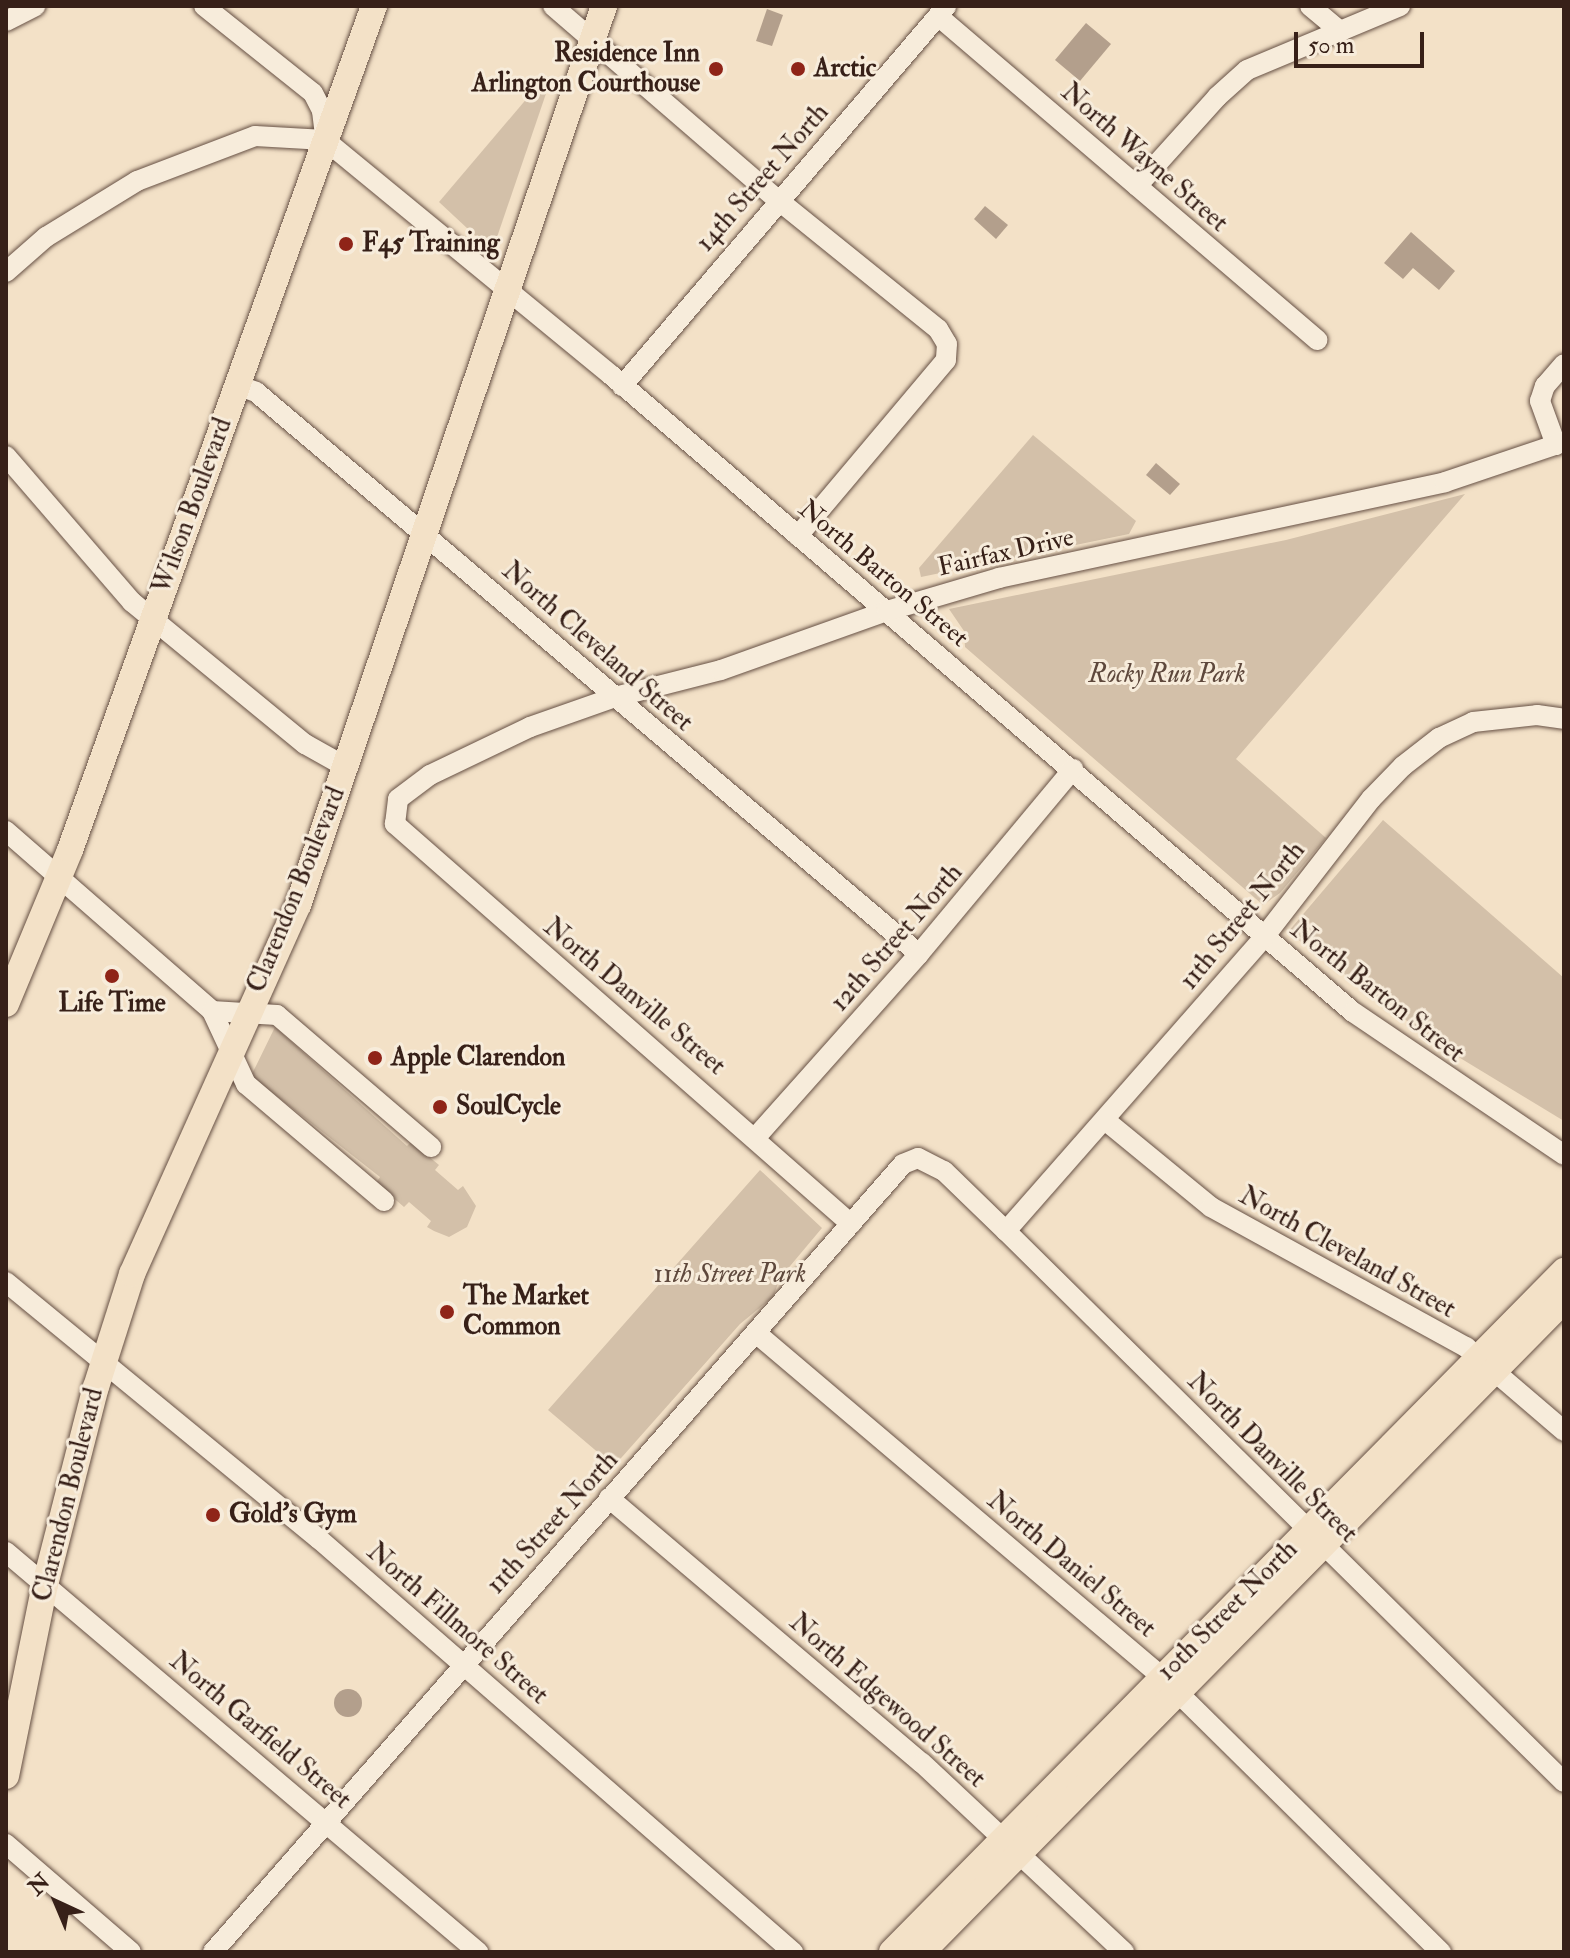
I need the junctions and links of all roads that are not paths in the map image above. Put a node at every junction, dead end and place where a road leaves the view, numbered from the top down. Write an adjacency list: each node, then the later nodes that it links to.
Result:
1 (35, 6): 9 (street)
2 (204, 6): 12 (street)
3 (374, 6): 12 (main road, Wilson Boulevard)
4 (553, 6): 11 (street)
5 (604, 6): 11 (main road, Clarendon Boulevard)
6 (1310, 6): 10 (street)
7 (1400, 6): 10 (street)
8 (942, 11): 13 (street, North Wayne Street); 14 (street, 14th Street North)
9 (6, 21)
10 (1341, 32): 13 (street)
11 (592, 38): 14 (street); 16 (main road, Clarendon Boulevard)
12 (325, 140): 15 (street); 16 (street, North Barton Street); 19 (main road, Wilson Boulevard)
13 (1137, 186): 17 (street, North Wayne Street)
14 (778, 200): 20 (street, 14th Street North); 24 (street)
15 (6, 272)
16 (509, 292): 20 (street, North Barton Street); 23 (main road, Clarendon Boulevard)
17 (1317, 340)
18 (1564, 364): 21 (street)
19 (237, 385): 23 (street, North Cleveland Street); 26 (main road, Wilson Boulevard)
20 (622, 386): 24 (street, North Barton Street)
21 (1560, 444): 25 (street, Fairfax Drive)
22 (6, 456): 26 (street)
23 (425, 534): 27 (street, North Cleveland Street); 29 (main road, Clarendon Boulevard)
24 (798, 536): 25 (street, North Barton Street)
25 (887, 611): 27 (street, Fairfax Drive); 30 (street, North Barton Street)
26 (152, 617): 29 (street); 33 (main road, Wilson Boulevard)
27 (615, 697): 31 (street, Fairfax Drive); 35 (street, North Cleveland Street)
28 (1564, 719): 34 (street, 11th Street North)
29 (346, 767): 38 (main road, Clarendon Boulevard)
30 (1073, 769): 34 (street, North Barton Street); 35 (street, 12th Street North)
31 (393, 807): 41 (street, North Danville Street)
32 (6, 831): 33 (street)
33 (59, 878): 36 (main road, Wilson Boulevard); 37 (street)
34 (1264, 937): 40 (street, 11th Street North); 43 (street, North Barton Street)
35 (919, 954): 41 (street, 12th Street North)
36 (6, 1004)
37 (212, 1011): 38 (street); 39 (street)
38 (248, 1012): 39 (main road, Clarendon Boulevard); 42 (street)
39 (231, 1052): 45 (street); 52 (main road, Clarendon Boulevard)
40 (1105, 1120): 47 (street, 11th Street North); 53 (street, North Cleveland Street)
41 (756, 1137): 46 (street, North Danville Street)
42 (431, 1147)
43 (1564, 1155)
44 (944, 1171): 46 (street, 11th Street North); 47 (street, North Danville Street)
45 (384, 1201)
46 (851, 1224): 51 (street, 11th Street North)
47 (1006, 1231): 56 (street, North Danville Street)
48 (1564, 1271): 53 (main road, 10th Street North)
49 (6, 1282): 52 (street, North Fillmore Street)
50 (1564, 1300): 53 (main road, 10th Street North)
51 (756, 1333): 55 (street, 11th Street North); 60 (street, North Daniel Street)
52 (103, 1362): 58 (main road, Clarendon Boulevard); 59 (street, North Fillmore Street)
53 (1487, 1363): 54 (street, North Cleveland Street); 56 (main road, 10th Street North)
54 (1564, 1431)
55 (609, 1498): 59 (street, 11th Street North); 65 (street, North Edgewood Street)
56 (1314, 1538): 60 (main road, 10th Street North); 62 (street, North Danville Street)
57 (6, 1552): 58 (street, North Garfield Street)
58 (45, 1585): 61 (main road, Clarendon Boulevard); 63 (street, North Garfield Street)
59 (462, 1665): 63 (street, 11th Street North); 69 (street, North Fillmore Street)
60 (1170, 1685): 65 (main road, 10th Street North); 73 (street, North Daniel Street)
61 (6, 1776)
62 (1564, 1782)
63 (325, 1819): 67 (street, 11th Street North); 68 (street, North Garfield Street)
64 (6, 1844): 66 (street)
65 (1012, 1845): 70 (main road, 10th Street North); 71 (main road, 10th Street North); 72 (street, North Edgewood Street)
66 (131, 1952)
67 (213, 1952)
68 (478, 1952)
69 (793, 1952)
70 (892, 1952)
71 (922, 1952)
72 (1124, 1952)
73 (1441, 1952)

